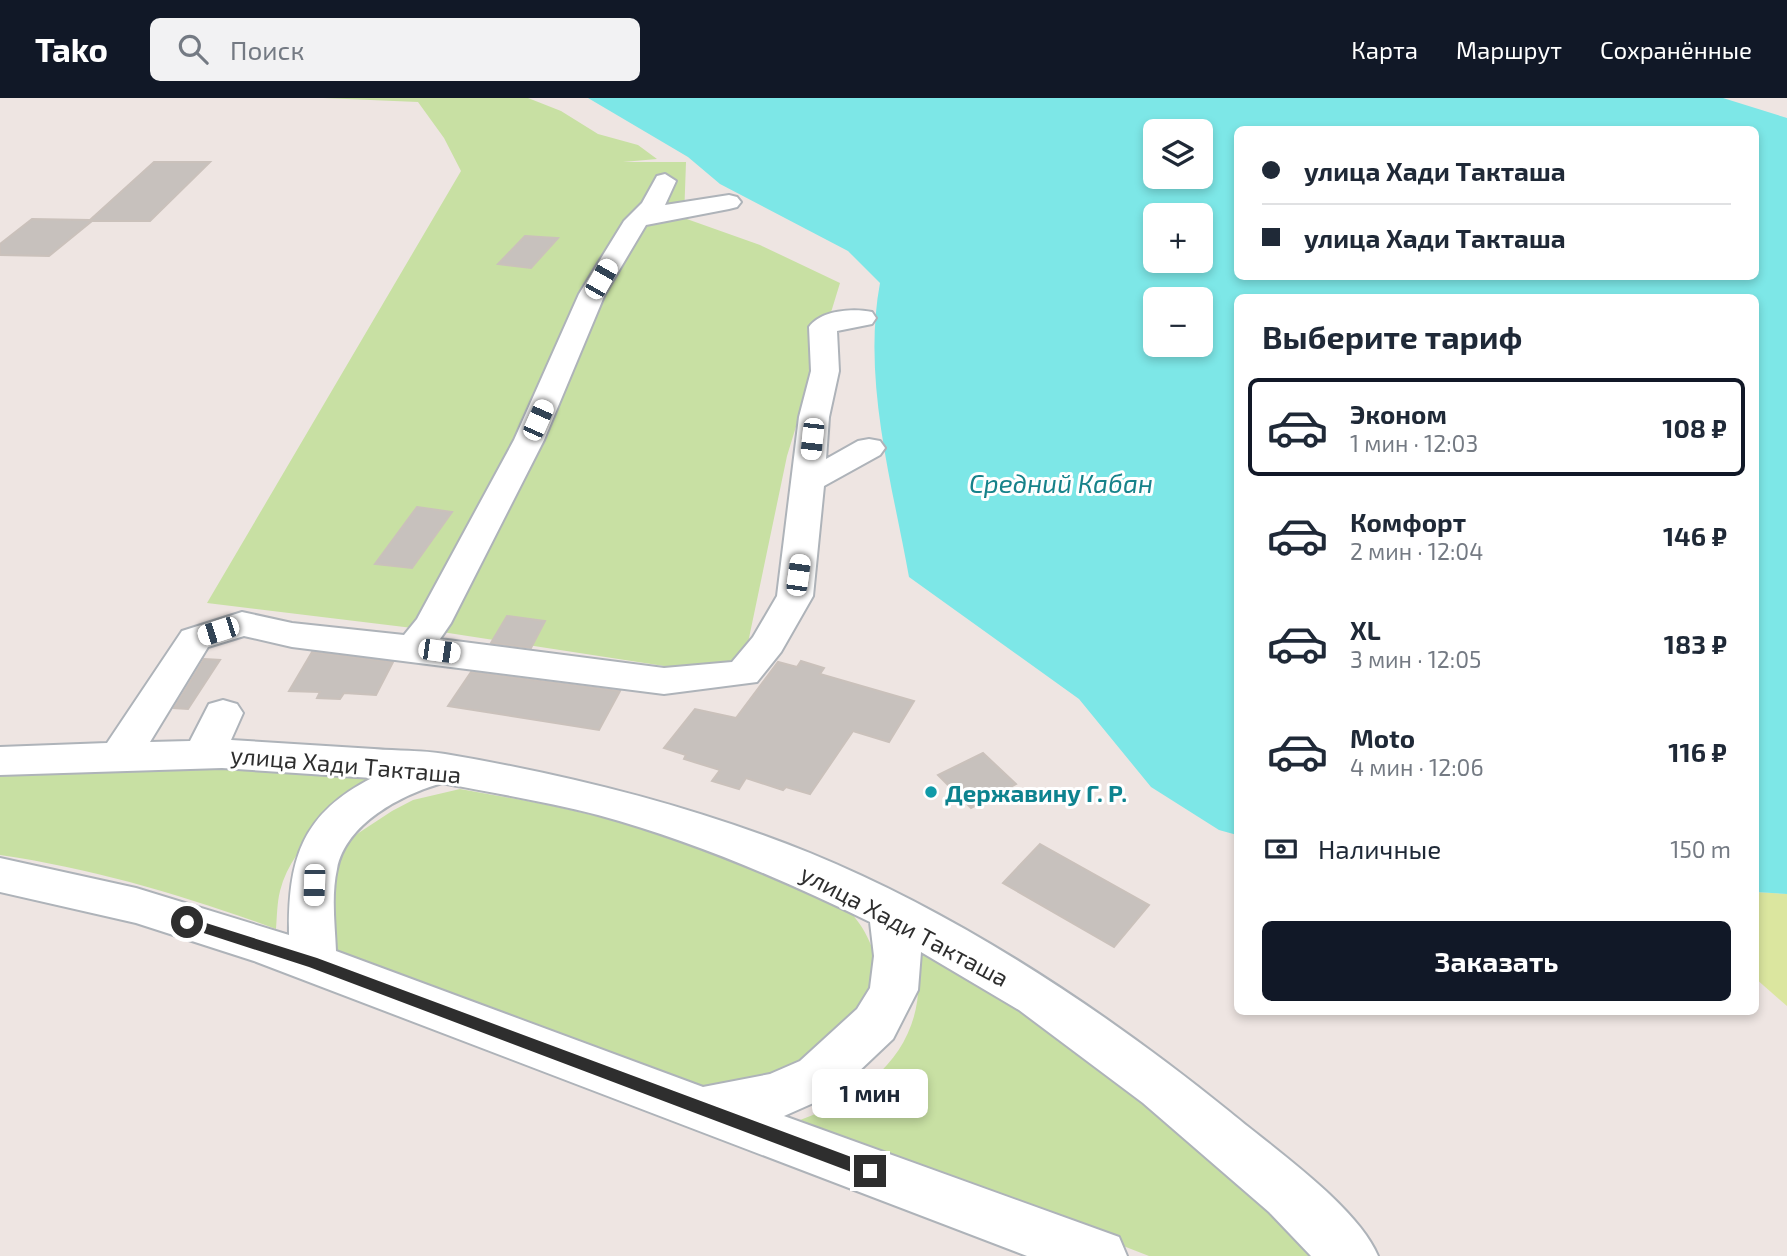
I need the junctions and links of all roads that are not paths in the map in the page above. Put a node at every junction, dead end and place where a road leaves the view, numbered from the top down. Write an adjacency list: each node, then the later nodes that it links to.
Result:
1 (665, 181): 3 (street)
2 (729, 202): 3 (street)
3 (642, 216): 7 (street)
4 (862, 318): 6 (street)
5 (869, 448): 6 (street)
6 (807, 482): 7 (street)
7 (414, 648): 10 (street)
8 (223, 713): 9 (street)
9 (204, 754): 10 (street, улица Хади Такташа); 12 (street, улица Хади Такташа)
10 (120, 755): 11 (street, улица Хади Такташа)
11 (0, 761)
12 (442, 768): 14 (street, улица Хади Такташа); 15 (street)
13 (0, 874): 15 (street)
14 (888, 910): 16 (street); 18 (street, улица Хади Такташа)
15 (312, 962): 16 (street)
16 (702, 1111): 17 (street)
17 (1099, 1256)
18 (1350, 1256)

